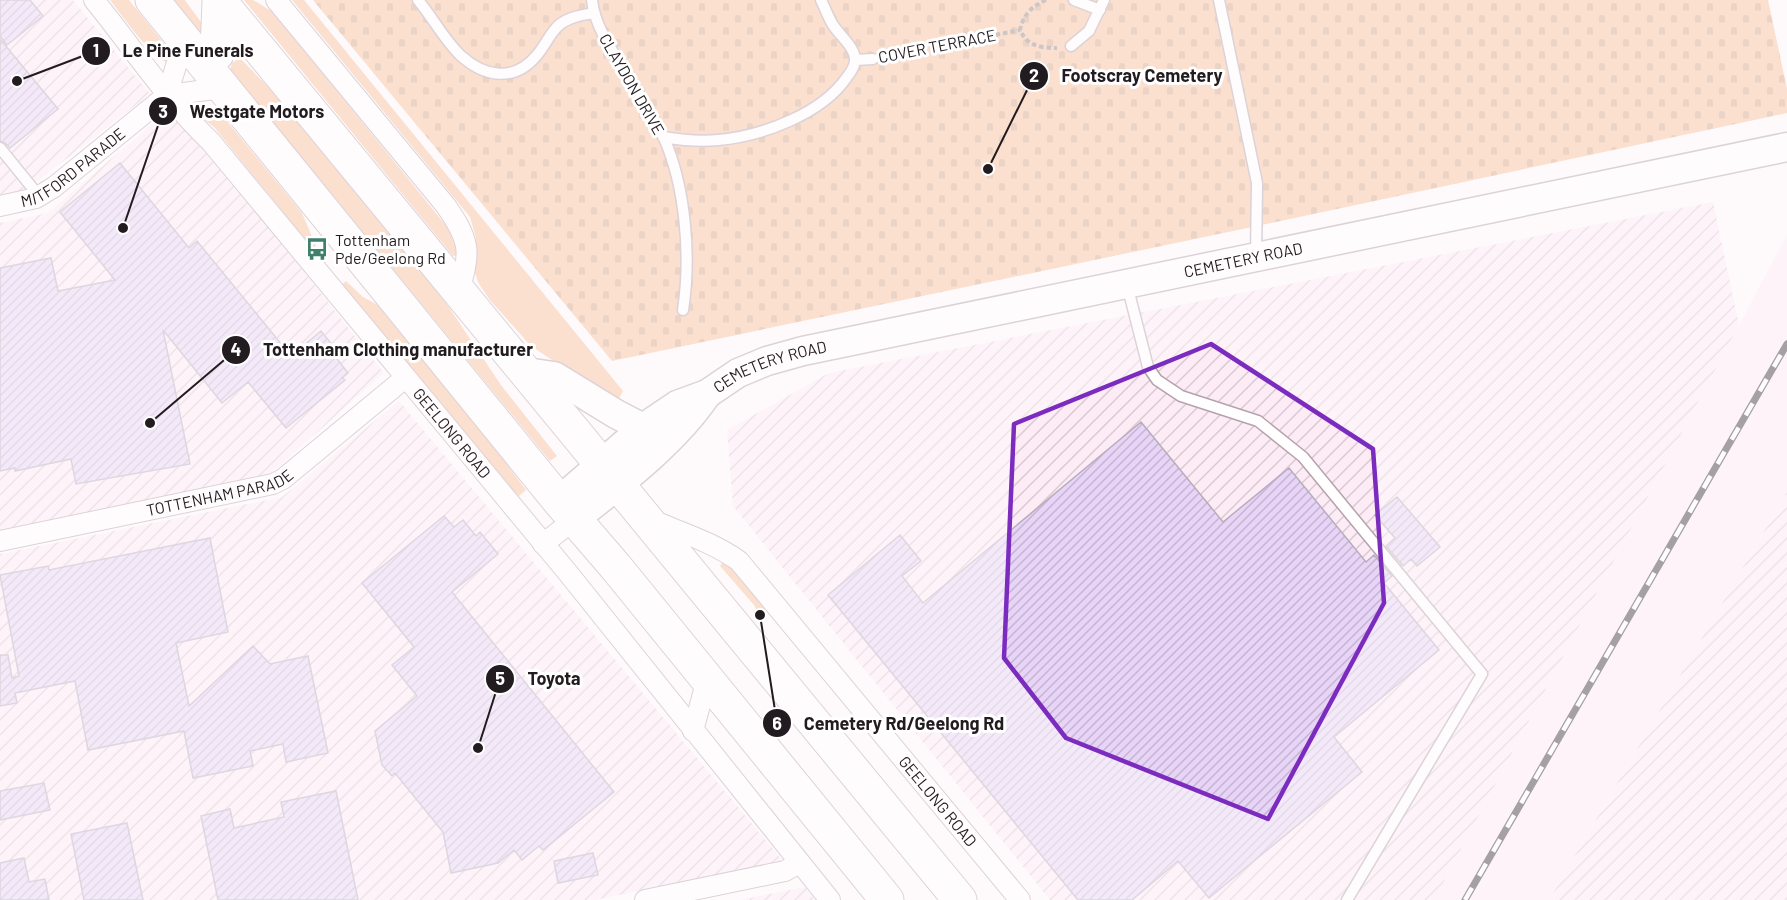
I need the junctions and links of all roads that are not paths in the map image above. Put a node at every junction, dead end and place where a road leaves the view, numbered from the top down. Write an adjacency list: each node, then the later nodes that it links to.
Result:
1 (94, 0): 16 (street, GEELONG ROAD)
2 (152, 0): 15 (highway)
3 (219, 0): 15 (highway); 24 (highway, GEELONG ROAD)
4 (276, 0): 24 (street)
5 (418, 0): 11 (lane)
6 (592, 0): 11 (lane, CLAYDON DRIVE)
7 (821, 0): 14 (lane)
8 (1074, 0): 10 (lane)
9 (1219, 0): 22 (lane)
10 (1102, 5): 12 (lane)
11 (594, 13): 17 (lane, CLAYDON DRIVE)
12 (1071, 46)
13 (873, 59): 14 (lane, COVER TERRACE)
14 (855, 60): 17 (lane)
15 (204, 64): 16 (street); 16 (street); 31 (highway)
16 (167, 94): 20 (street, MITFORD PARADE); 27 (street, GEELONG ROAD)
17 (663, 137): 25 (lane, CLAYDON DRIVE)
18 (1787, 147): 22 (street, CEMETERY ROAD)
19 (0, 148): 20 (lane)
20 (39, 196): 21 (street, MITFORD PARADE)
21 (0, 206)
22 (1256, 257): 23 (street, CEMETERY ROAD)
23 (1127, 285): 28 (street, CEMETERY ROAD); 43 (lane)
24 (459, 290): 26 (highway, GEELONG ROAD)
25 (682, 310)
26 (526, 372): 29 (street); 30 (highway, GEELONG ROAD)
27 (405, 378): 33 (street, TOTTENHAM PARADE); 34 (street, GEELONG ROAD)
28 (707, 394): 29 (street, CEMETERY ROAD); 30 (street, CEMETERY ROAD)
29 (644, 428): 30 (street, CEMETERY ROAD)
30 (610, 474): 31 (street, CEMETERY ROAD); 32 (highway, GEELONG ROAD)
31 (567, 510): 34 (street, CEMETERY ROAD); 35 (highway)
32 (646, 518): 41 (highway, GEELONG ROAD); 42 (street, GEELONG ROAD)
33 (0, 541)
34 (543, 544): 36 (street, GEELONG ROAD)
35 (707, 679): 36 (street); 40 (highway)
36 (693, 731): 37 (street, GEELONG ROAD)
37 (799, 862): 38 (street); 39 (street, GEELONG ROAD)
38 (645, 900)
39 (830, 900)
40 (887, 900)
41 (960, 900)
42 (1020, 900)
43 (1347, 900)

